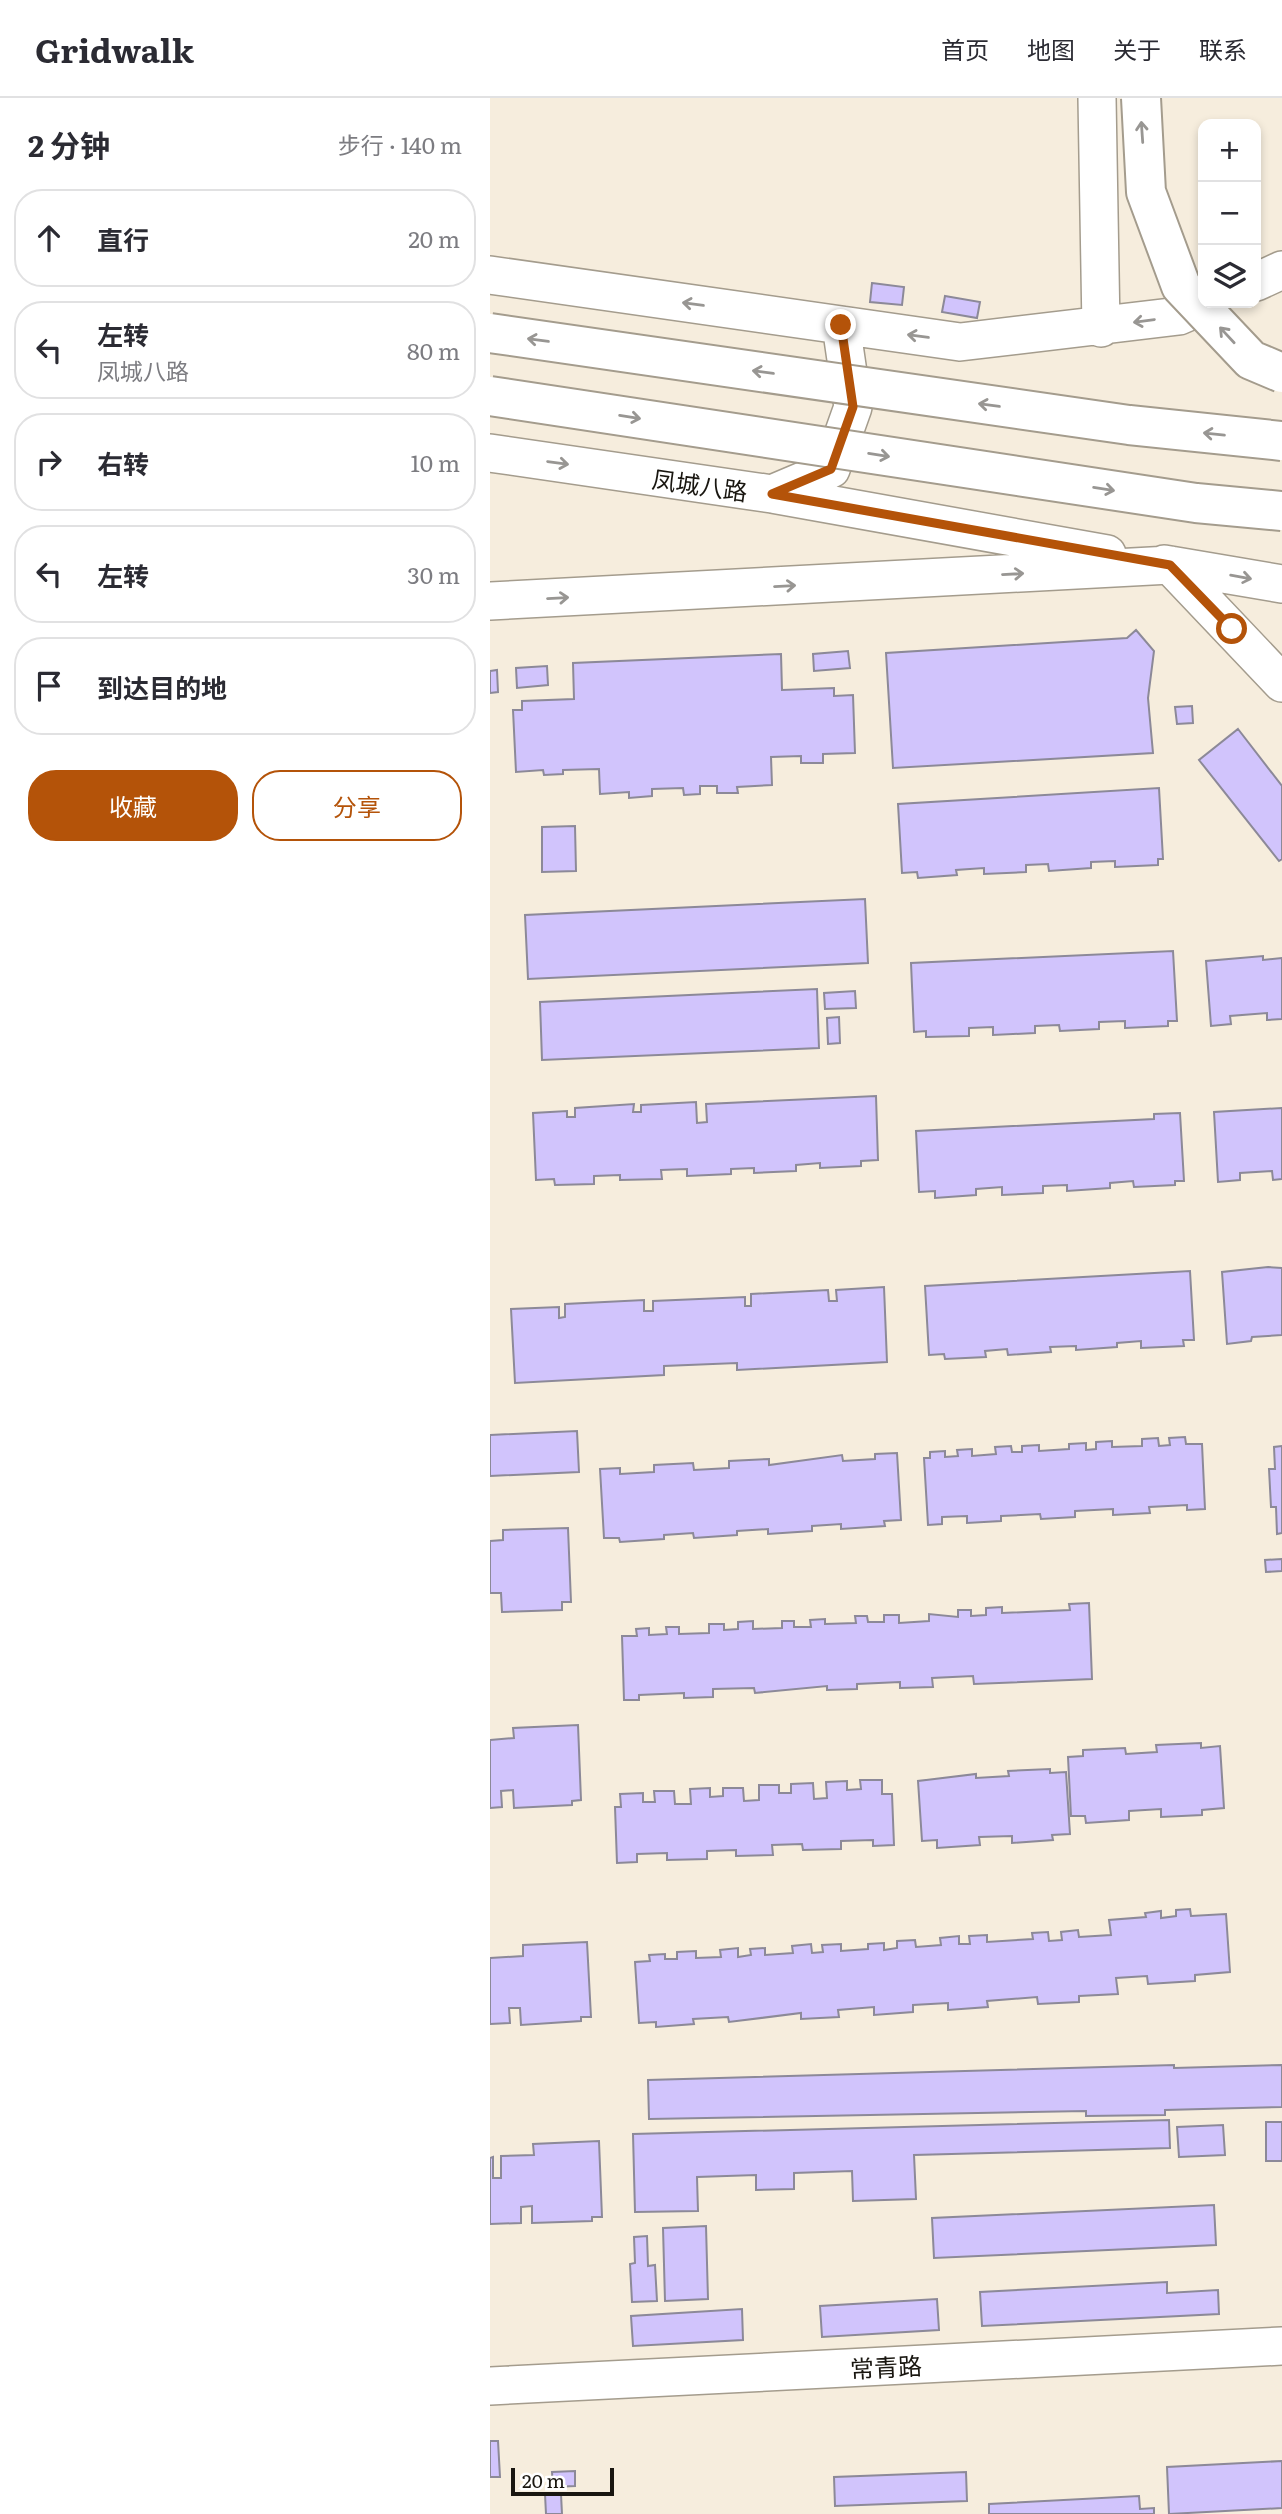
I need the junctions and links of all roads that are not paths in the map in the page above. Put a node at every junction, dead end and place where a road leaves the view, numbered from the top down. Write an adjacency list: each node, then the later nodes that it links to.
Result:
1 (1097, 98): 8 (street)
2 (1141, 98): 10 (main road, one-way to 2, bridge)
3 (1282, 270): 5 (street)
4 (490, 275): 7 (street, one-way to 4)
5 (1261, 280)
6 (1198, 308): 8 (street, one-way to 8)
7 (841, 325): 8 (street, one-way to 7); 14 (street)
8 (1101, 328)
9 (490, 333): 12 (main road, one-way to 9, bridge)
10 (1282, 373)
11 (490, 396): 15 (main road, one-way to 15, bridge)
12 (1282, 441)
13 (490, 453): 14 (street, 凤城八路, one-way to 14)
14 (772, 494): 16 (street, 凤城八路)
15 (1282, 511)
16 (1170, 565): 17 (street, 凤城八路, one-way to 17); 18 (street, one-way to 16); 19 (street)
17 (1282, 584)
18 (490, 601)
19 (1282, 683)
20 (1282, 2346): 21 (street, 常青路)
21 (490, 2386)

